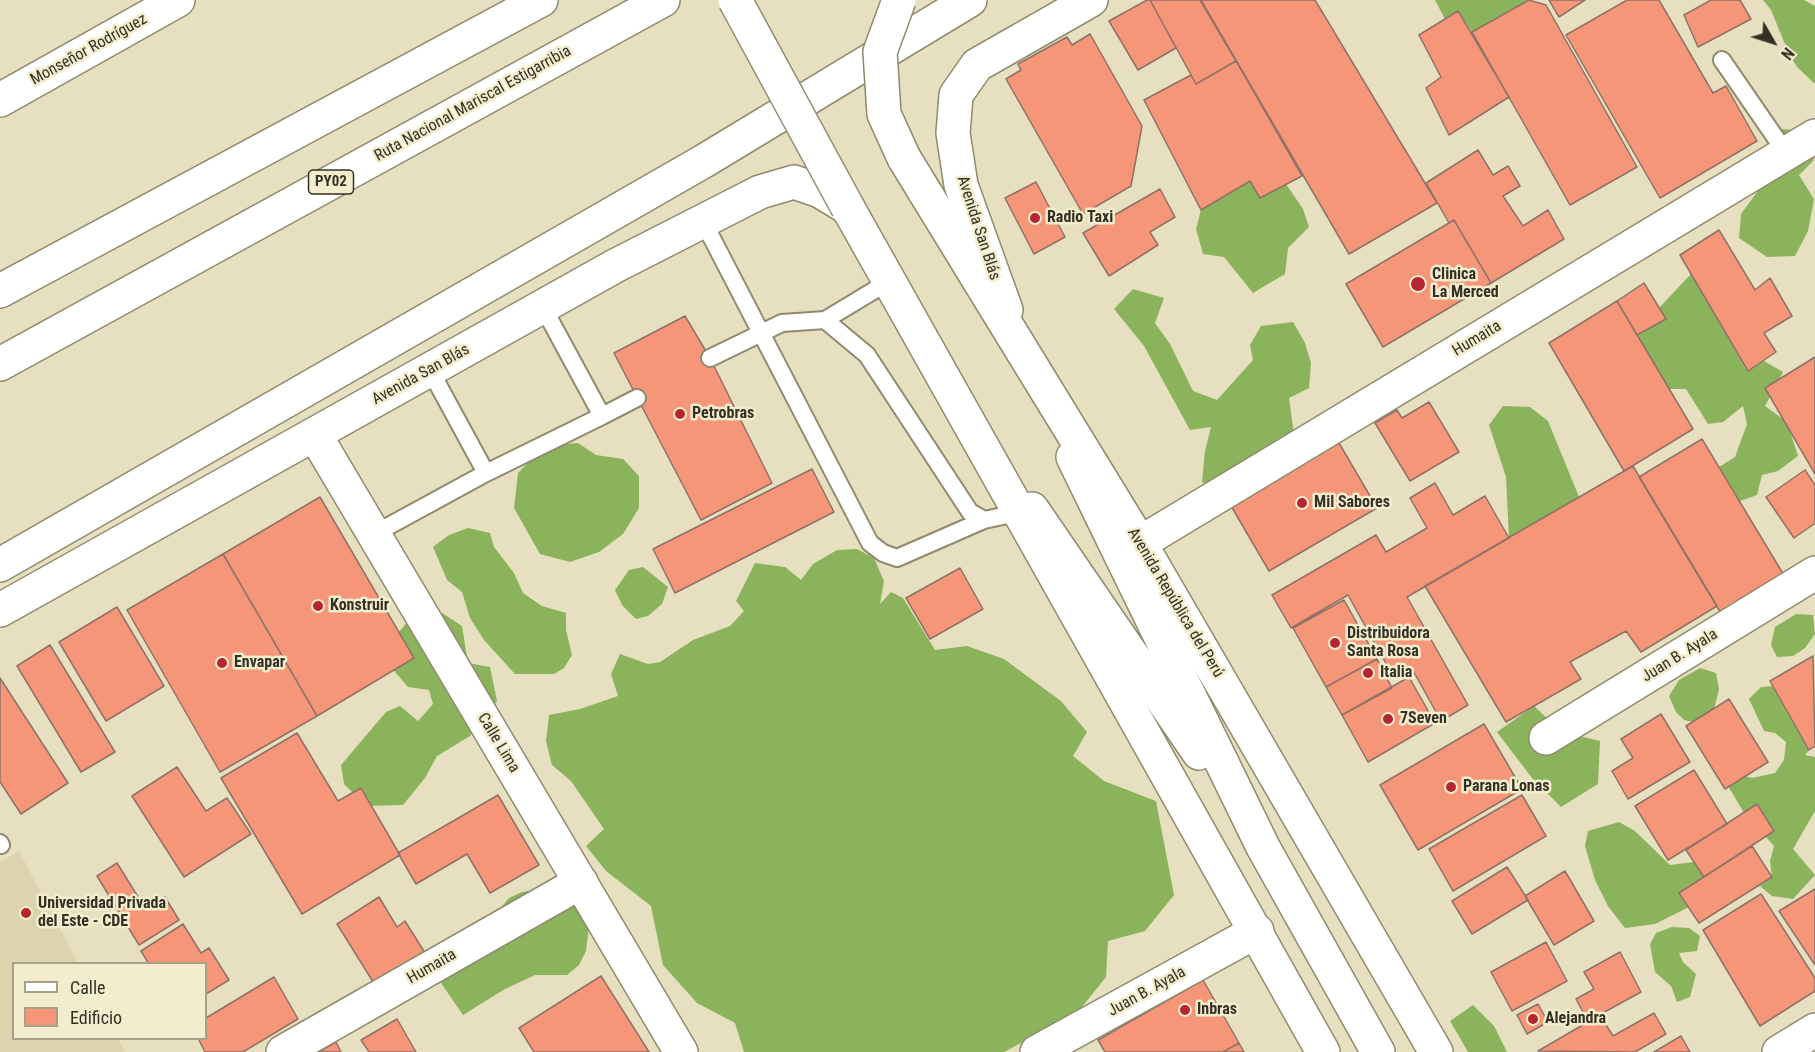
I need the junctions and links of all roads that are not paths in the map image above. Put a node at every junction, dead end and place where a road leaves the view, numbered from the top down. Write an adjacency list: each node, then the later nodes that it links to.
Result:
1 (178, 0): 9 (main road, Monseñor Rodríguez)
2 (542, 0): 15 (main road)
3 (663, 0): 21 (main road, Ruta Nacional Mariscal Estigarribia / PY02)
4 (735, 0): 12 (main road, bridge)
5 (899, 0): 19 (main road, Avenida República del Perú, bridge)
6 (970, 0): 32 (main road)
7 (1091, 0): 19 (main road, Avenida San Blás)
8 (1722, 60): 11 (lane)
9 (0, 100)
10 (1815, 136): 11 (main road, Humaita)
11 (1786, 153): 31 (main road, Humaita)
12 (848, 208): 13 (main road, Avenida San Blás); 14 (main road)
13 (703, 221): 16 (main road, Avenida San Blás); 18 (lane)
14 (888, 282): 17 (lane); 23 (main road)
15 (0, 291)
16 (543, 307): 22 (main road, Avenida San Blás); 25 (lane)
17 (825, 321): 18 (lane); 29 (lane)
18 (762, 332): 20 (lane); 29 (lane)
19 (1019, 345): 31 (main road, Avenida República del Perú); 36 (main road)
20 (710, 358)
21 (0, 364)
22 (430, 370): 26 (main road, Avenida San Blás); 27 (lane)
23 (948, 386): 28 (main road); 36 (main road)
24 (637, 398): 25 (lane)
25 (602, 416): 27 (lane)
26 (315, 435): 30 (main road, Calle Lima); 34 (main road, Avenida San Blás)
27 (486, 473): 30 (lane)
28 (1017, 513): 29 (lane); 38 (main road)
29 (984, 520)
30 (374, 534): 37 (main road, Calle Lima)
31 (1140, 543): 45 (main road, Avenida República del Perú)
32 (0, 565)
33 (1815, 573): 35 (main road, Juan B. Ayala)
34 (0, 609)
35 (1546, 738)
36 (1263, 847): 44 (main road)
37 (581, 882): 40 (main road, Humaita); 41 (main road, Calle Lima)
38 (1257, 931): 42 (main road, Juan B. Ayala); 43 (main road)
39 (1815, 1030): 46 (main road)
40 (283, 1052)
41 (681, 1052)
42 (1037, 1052)
43 (1323, 1052)
44 (1378, 1052)
45 (1437, 1052)
46 (1779, 1052)

